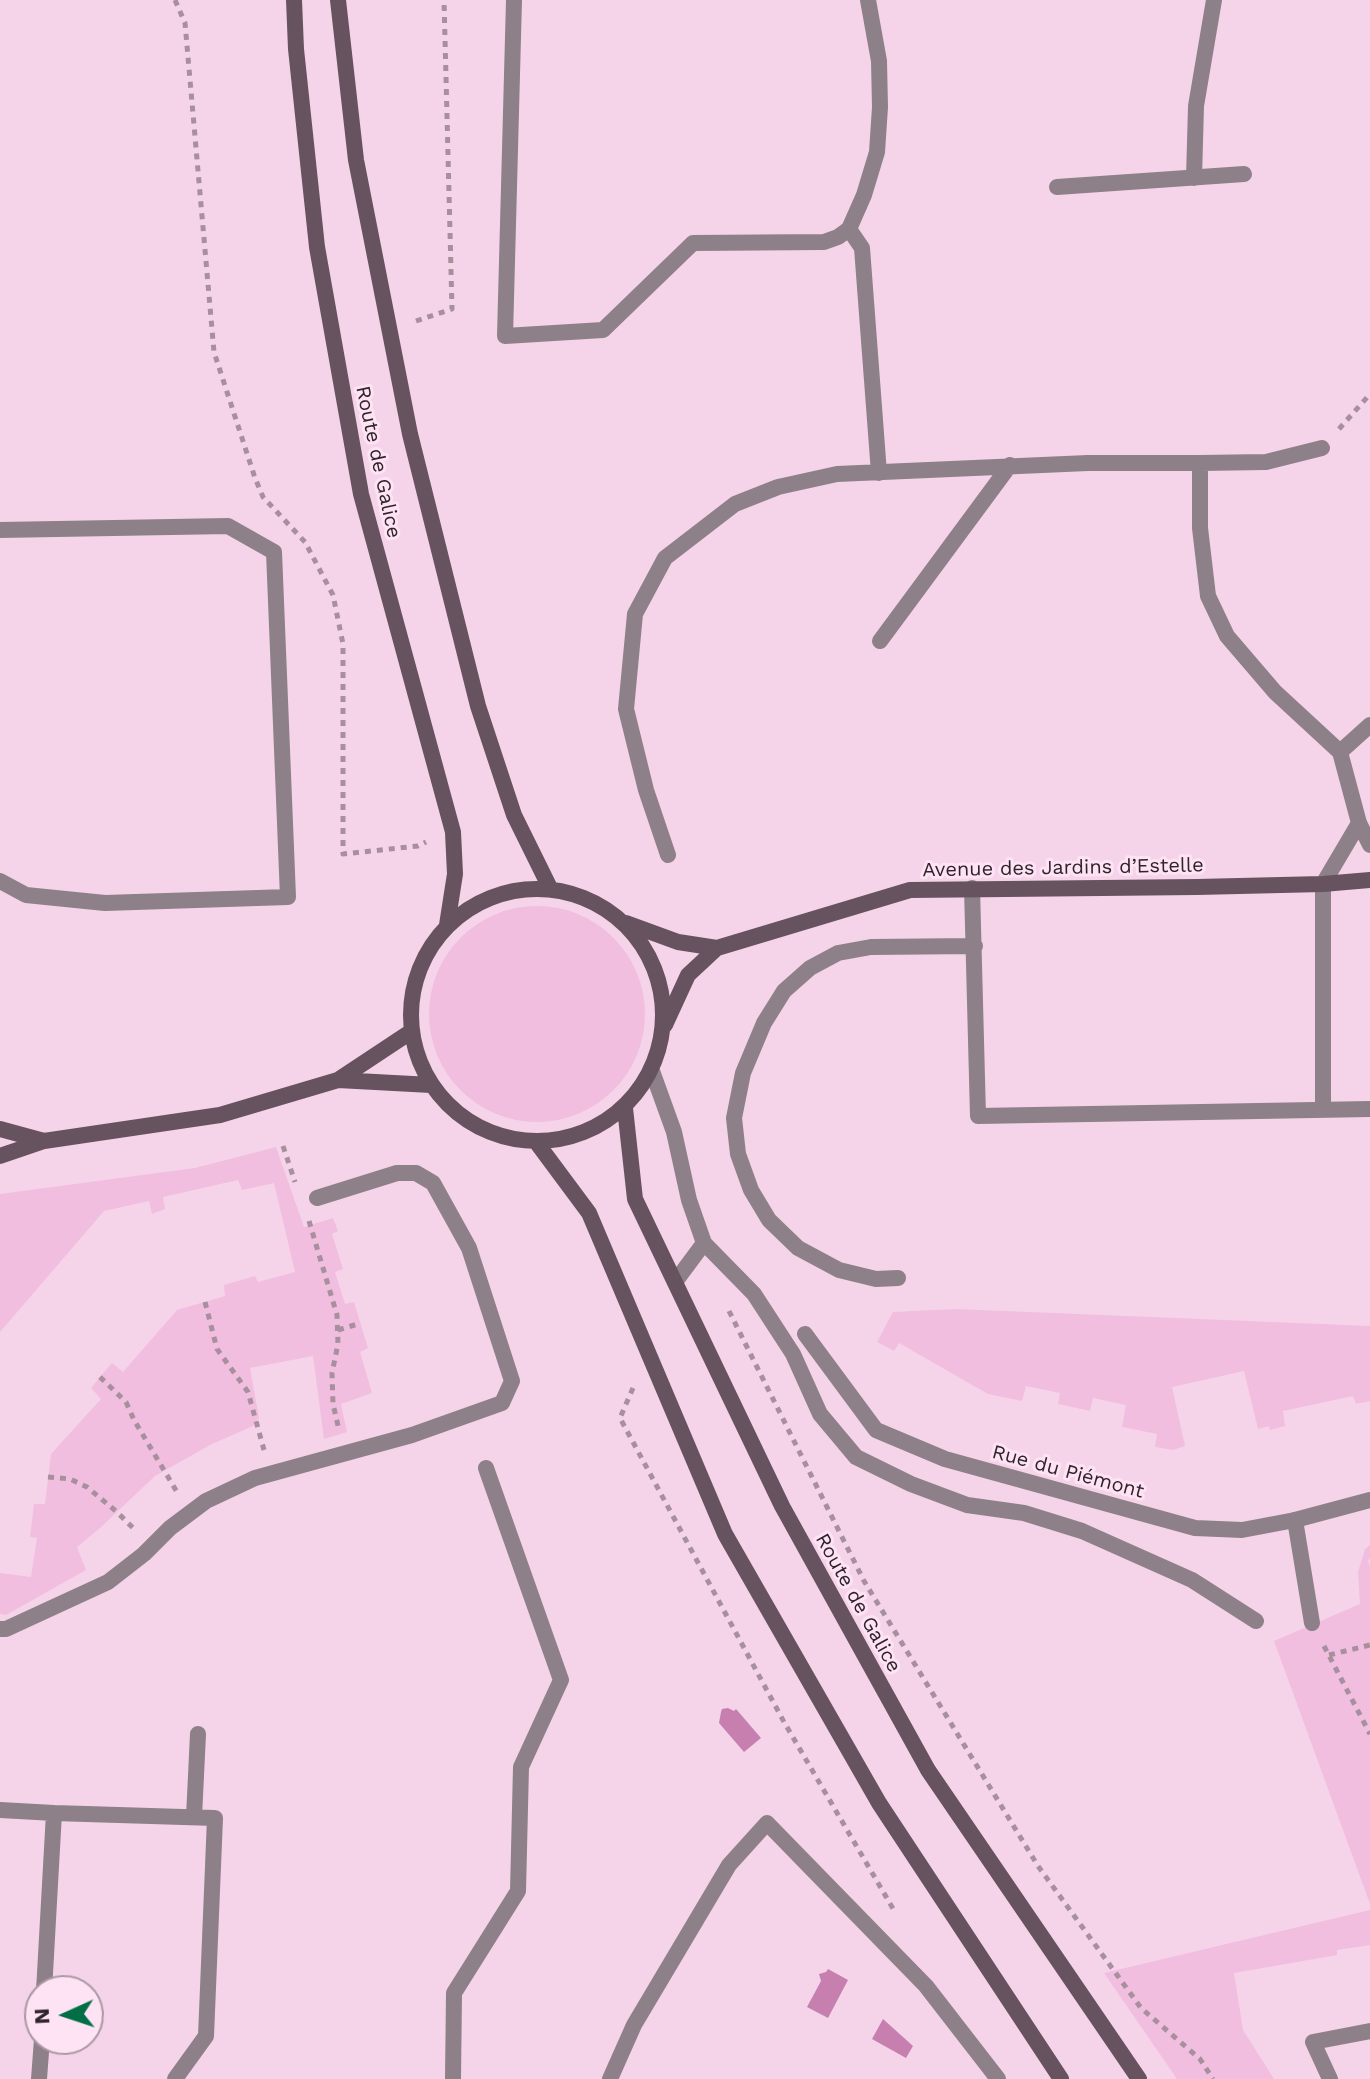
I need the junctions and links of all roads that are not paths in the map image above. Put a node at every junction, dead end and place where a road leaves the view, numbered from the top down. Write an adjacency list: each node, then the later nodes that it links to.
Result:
1 (294, 0): 27 (main road, Route de Galice)
2 (338, 0): 24 (main road, Route de Galice)
3 (514, 0): 9 (street)
4 (868, 0): 9 (street)
5 (1214, 0): 7 (street)
6 (1244, 174): 7 (street)
7 (1194, 178): 8 (street)
8 (1057, 187)
9 (849, 229): 13 (street)
10 (1322, 448): 11 (street)
11 (1200, 463): 12 (street); 17 (street)
12 (1010, 465): 13 (street); 15 (street)
13 (879, 473): 20 (street)
14 (0, 530): 22 (street)
15 (880, 641)
16 (1370, 725): 17 (street)
17 (1340, 752): 18 (street)
18 (1359, 823): 19 (street); 23 (street)
19 (1370, 845)
20 (668, 855)
21 (1370, 880): 23 (main road, Avenue des Jardins d’Estelle)
22 (0, 881)
23 (1323, 884): 25 (main road, Avenue des Jardins d’Estelle); 37 (street)
24 (550, 888): 26 (main road); 27 (main road)
25 (972, 888): 28 (street); 29 (main road, Avenue des Jardins d’Estelle)
26 (626, 923): 29 (main road, Avenue des Jardins d’Estelle); 30 (main road)
27 (447, 925): 31 (main road)
28 (975, 946): 37 (street); 44 (street)
29 (717, 948): 30 (main road, Avenue des Jardins d’Estelle)
30 (664, 1026): 32 (main road)
31 (412, 1031): 33 (main road); 34 (main road)
32 (652, 1071): 35 (main road); 43 (street)
33 (338, 1080): 34 (main road); 39 (main road)
34 (431, 1085): 40 (main road)
35 (625, 1108): 40 (main road); 45 (main road, Route de Galice)
36 (1370, 1109): 37 (street)
37 (1323, 1110)
38 (0, 1129): 39 (main road)
39 (44, 1141): 41 (main road)
40 (537, 1143): 65 (main road)
41 (0, 1156)
42 (317, 1198): 52 (street)
43 (704, 1243): 45 (street); 50 (street)
44 (898, 1278)
45 (675, 1282): 66 (main road, Route de Galice)
46 (805, 1334): 49 (street, Rue du Piémont)
47 (486, 1468): 62 (street)
48 (1370, 1500): 49 (street, Rue du Piémont)
49 (1295, 1520): 51 (street)
50 (1256, 1621)
51 (1312, 1623)
52 (0, 1629)
53 (198, 1734): 56 (street)
54 (0, 1810): 55 (street)
55 (54, 1813): 56 (street); 57 (street)
56 (194, 1817): 61 (street)
57 (45, 1975)
58 (1370, 2031): 67 (street)
59 (41, 2055): 60 (street)
60 (39, 2079)
61 (175, 2079)
62 (453, 2079)
63 (610, 2079): 64 (street)
64 (998, 2079)
65 (1061, 2079)
66 (1139, 2079)
67 (1330, 2079)

